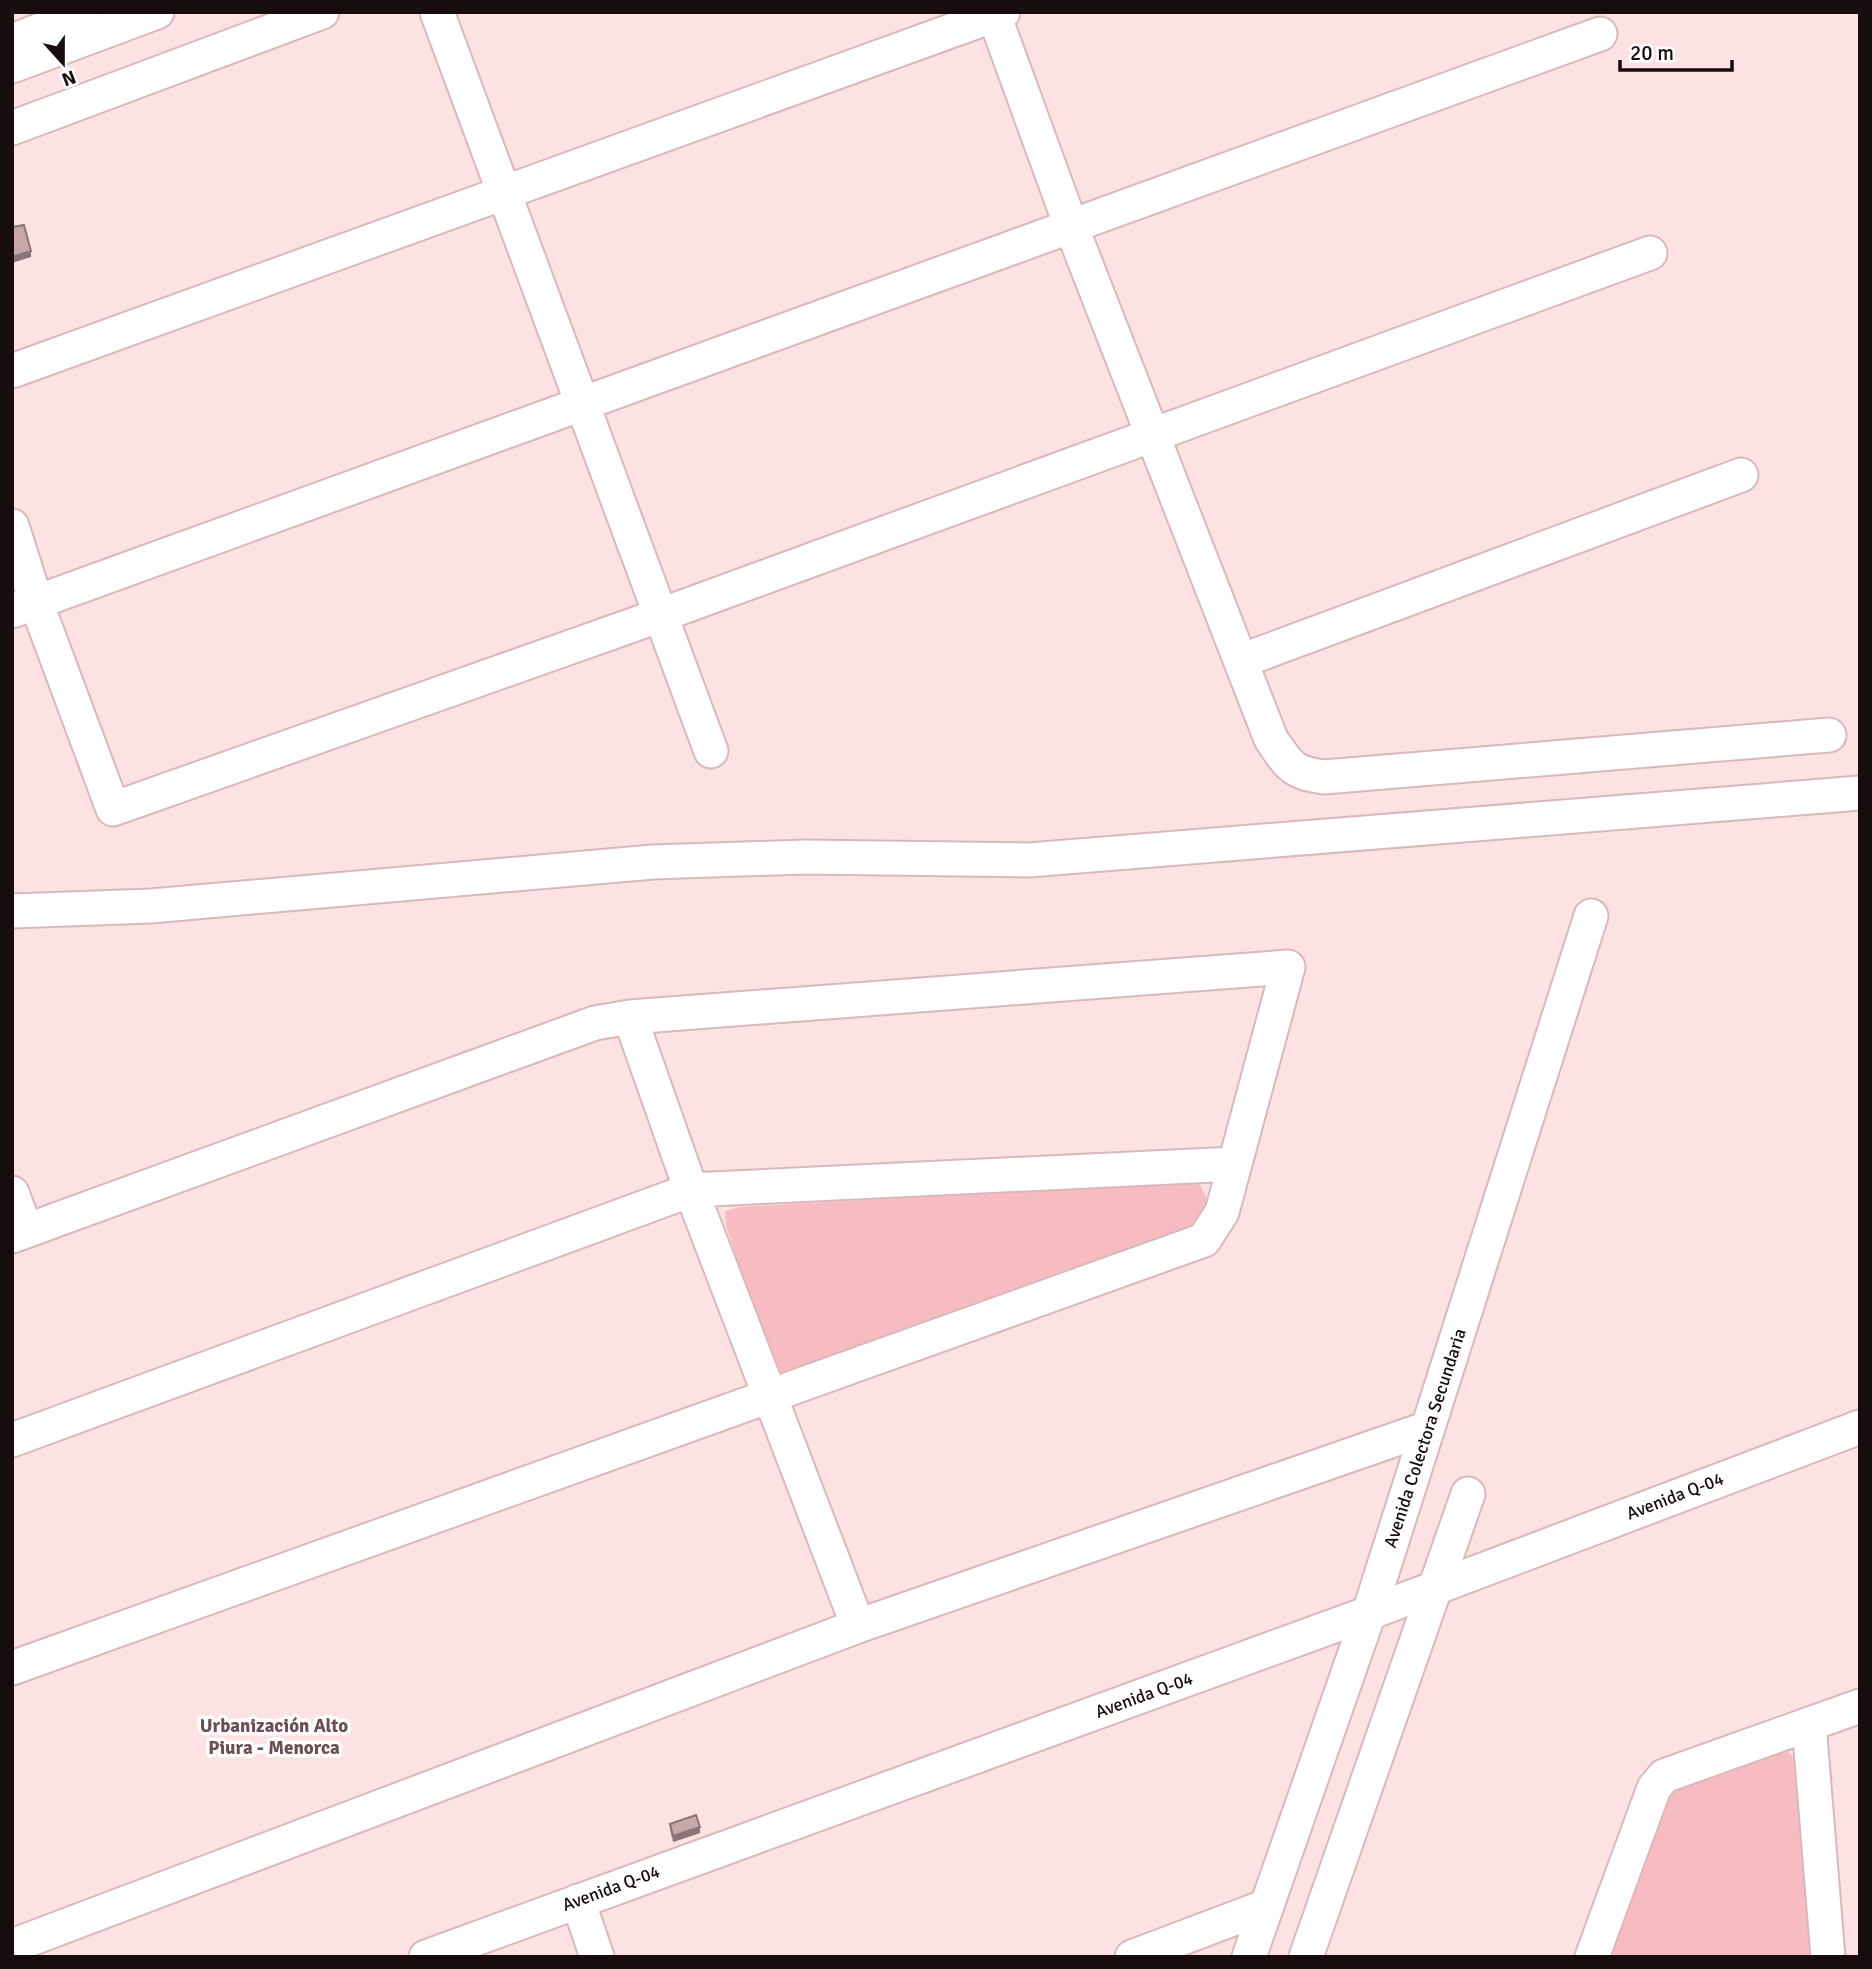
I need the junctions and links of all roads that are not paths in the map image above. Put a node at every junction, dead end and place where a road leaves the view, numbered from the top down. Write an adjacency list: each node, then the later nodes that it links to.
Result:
1 (86, 12): 7 (street)
2 (157, 12): 8 (street)
3 (322, 12): 9 (street)
4 (437, 12): 10 (street)
5 (997, 13): 10 (street); 11 (street)
6 (1600, 34): 11 (street)
7 (12, 41)
8 (12, 66)
9 (12, 128)
10 (503, 193): 13 (street); 14 (street)
11 (1071, 226): 14 (street); 15 (street)
12 (1650, 253): 15 (street)
13 (12, 371)
14 (583, 404): 18 (street); 19 (street)
15 (1153, 435): 19 (street); 20 (street)
16 (1741, 475): 20 (street)
17 (12, 526): 18 (street)
18 (24, 607): 19 (street)
19 (661, 615): 22 (street)
20 (1241, 662): 21 (street)
21 (1829, 735)
22 (711, 751)
23 (1860, 793): 24 (street)
24 (12, 911)
25 (1591, 916): 33 (street, Avenida Colectora Secundaria)
26 (631, 1017): 27 (street); 28 (street); 30 (street)
27 (1234, 1164): 28 (street); 31 (street)
28 (691, 1190): 31 (street); 34 (street)
29 (12, 1193): 30 (street)
30 (19, 1233)
31 (770, 1394): 38 (street); 39 (street)
32 (1860, 1427): 36 (street, Avenida Q-04)
33 (1428, 1428): 37 (street, Avenida Colectora Secundaria); 38 (street)
34 (12, 1440)
35 (1468, 1494): 36 (street)
36 (1438, 1586): 37 (street, Avenida Q-04); 49 (street)
37 (1369, 1613): 42 (street, Avenida Q-04); 43 (street, Avenida Colectora Secundaria)
38 (858, 1626): 44 (street)
39 (12, 1668)
40 (1860, 1706): 41 (street)
41 (1809, 1724): 50 (street); 51 (street)
42 (578, 1901): 45 (street, Avenida Q-04); 46 (street)
43 (1266, 1906): 47 (street); 48 (street, Avenida Colectora Secundaria)
44 (12, 1946)
45 (426, 1957)
46 (597, 1957)
47 (1132, 1957)
48 (1249, 1957)
49 (1306, 1957)
50 (1592, 1957)
51 (1828, 1957)

